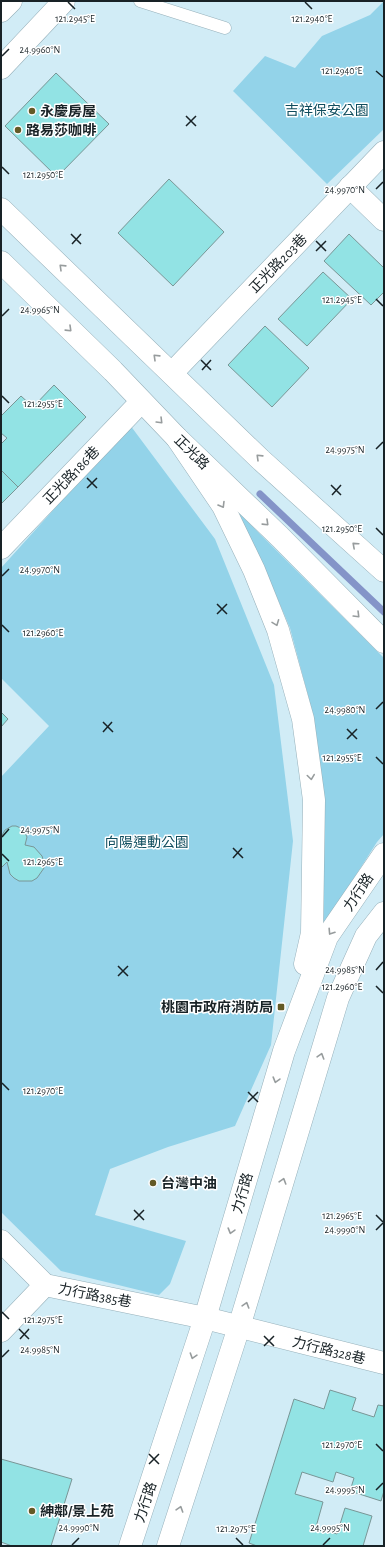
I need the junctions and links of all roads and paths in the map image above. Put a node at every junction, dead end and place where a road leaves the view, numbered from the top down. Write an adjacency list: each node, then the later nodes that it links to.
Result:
1 (11, 1): 4 (street)
2 (64, 1): 6 (street)
3 (140, 1): 5 (lane)
4 (1, 11)
5 (225, 28)
6 (1, 68)
7 (384, 152): 8 (street, 正光路203巷)
8 (350, 187): 10 (street); 12 (street, 正光路203巷)
9 (1, 208): 12 (street, one-way to 9)
10 (384, 220)
11 (1, 262): 13 (street, 正光路, one-way to 13)
12 (172, 373): 16 (street, one-way to 12)
13 (142, 402): 14 (street, 正光路, one-way to 14); 15 (street, 正光路186巷)
14 (177, 438): 17 (street, 正光路, one-way to 17); 20 (street, one-way to 20)
15 (1, 548)
16 (384, 571)
17 (384, 642)
18 (384, 854): 20 (street, 力行路, one-way to 20)
19 (384, 913): 24 (street, one-way to 19)
20 (284, 1051): 23 (street, 力行路, one-way to 23)
21 (1, 1241): 22 (street, 力行路385巷)
22 (45, 1285): 23 (street, 力行路385巷); 25 (street)
23 (205, 1318): 24 (street, 力行路328巷); 27 (street, 力行路, one-way to 27)
24 (239, 1327): 26 (street, 力行路328巷); 28 (street, one-way to 24)
25 (1, 1330)
26 (384, 1363)
27 (130, 1546)
28 (168, 1546)

